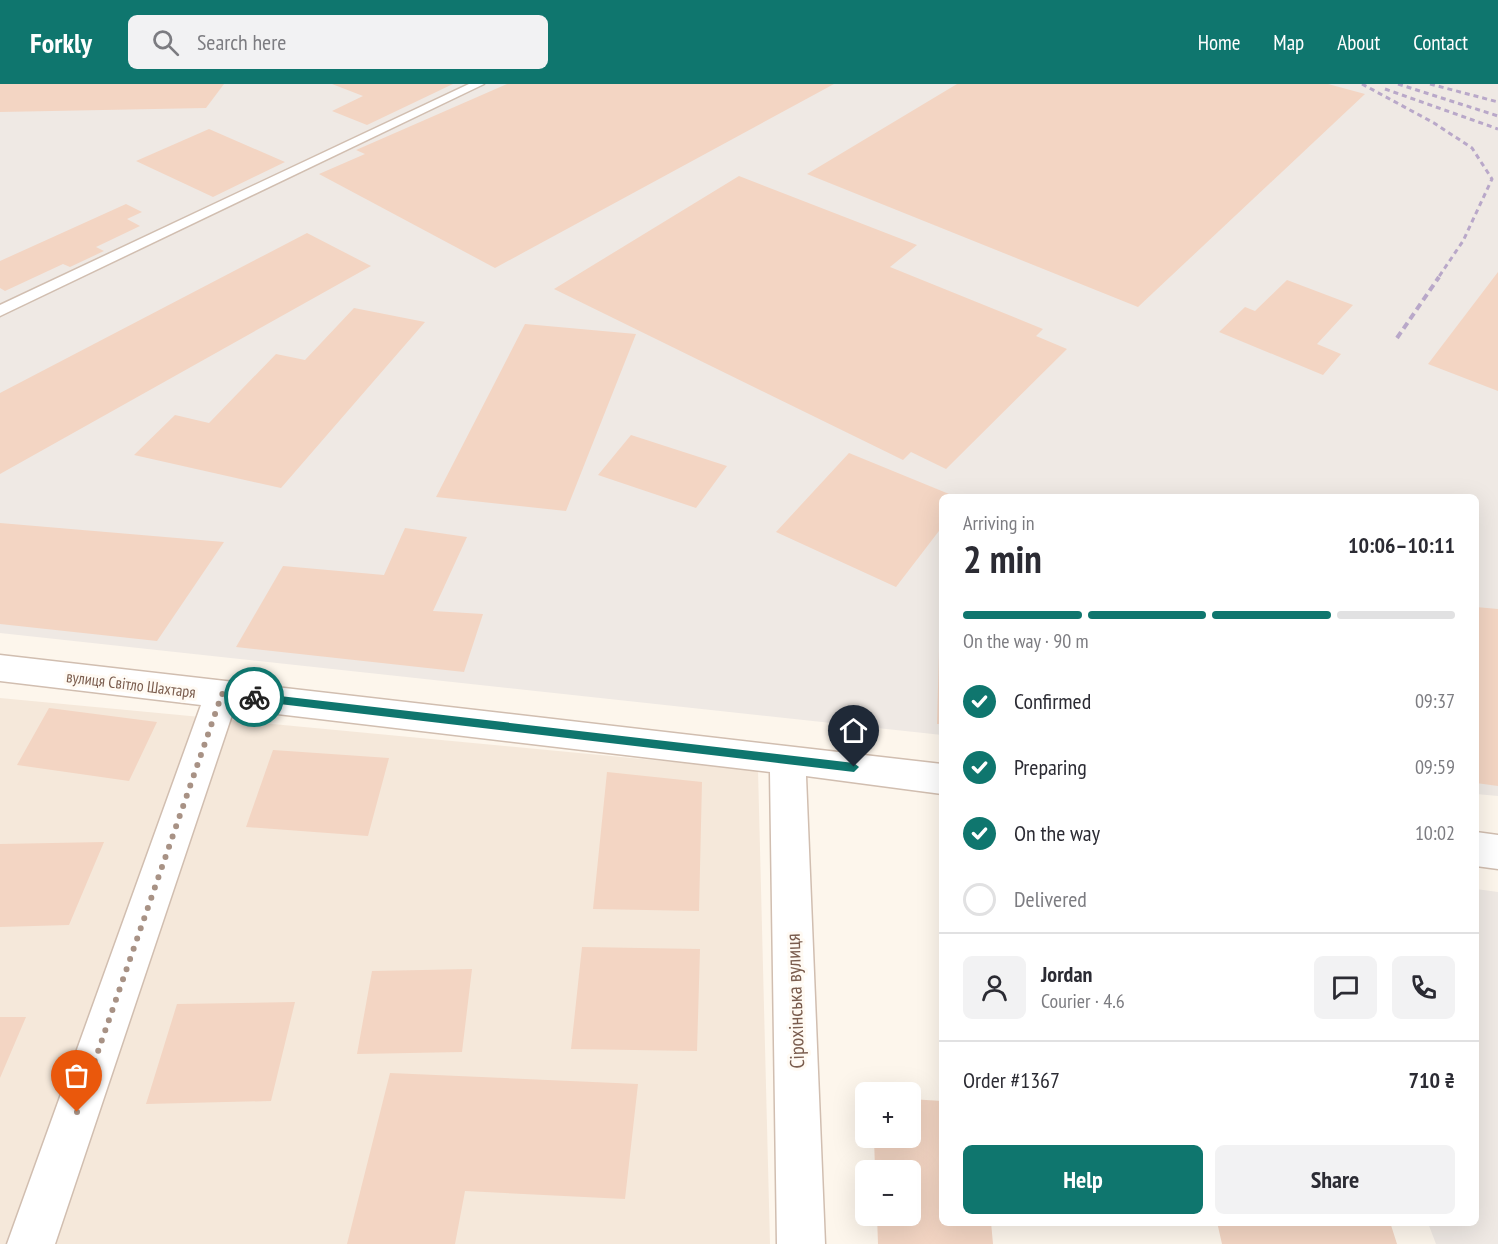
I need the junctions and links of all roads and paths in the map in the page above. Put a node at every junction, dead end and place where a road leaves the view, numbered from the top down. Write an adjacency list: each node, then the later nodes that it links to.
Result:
1 (478, 84): 2 (lane)
2 (0, 311)
3 (0, 669): 4 (street, вулиця Світло Шахтаря)
4 (222, 694): 5 (street, вулиця Світло Шахтаря); 9 (street)
5 (788, 759): 6 (street, вулиця Світло Шахтаря); 10 (street, Сірохінська вулиця)
6 (939, 779)
7 (1479, 849): 8 (street)
8 (1498, 852)
9 (31, 1244)
10 (801, 1244)

